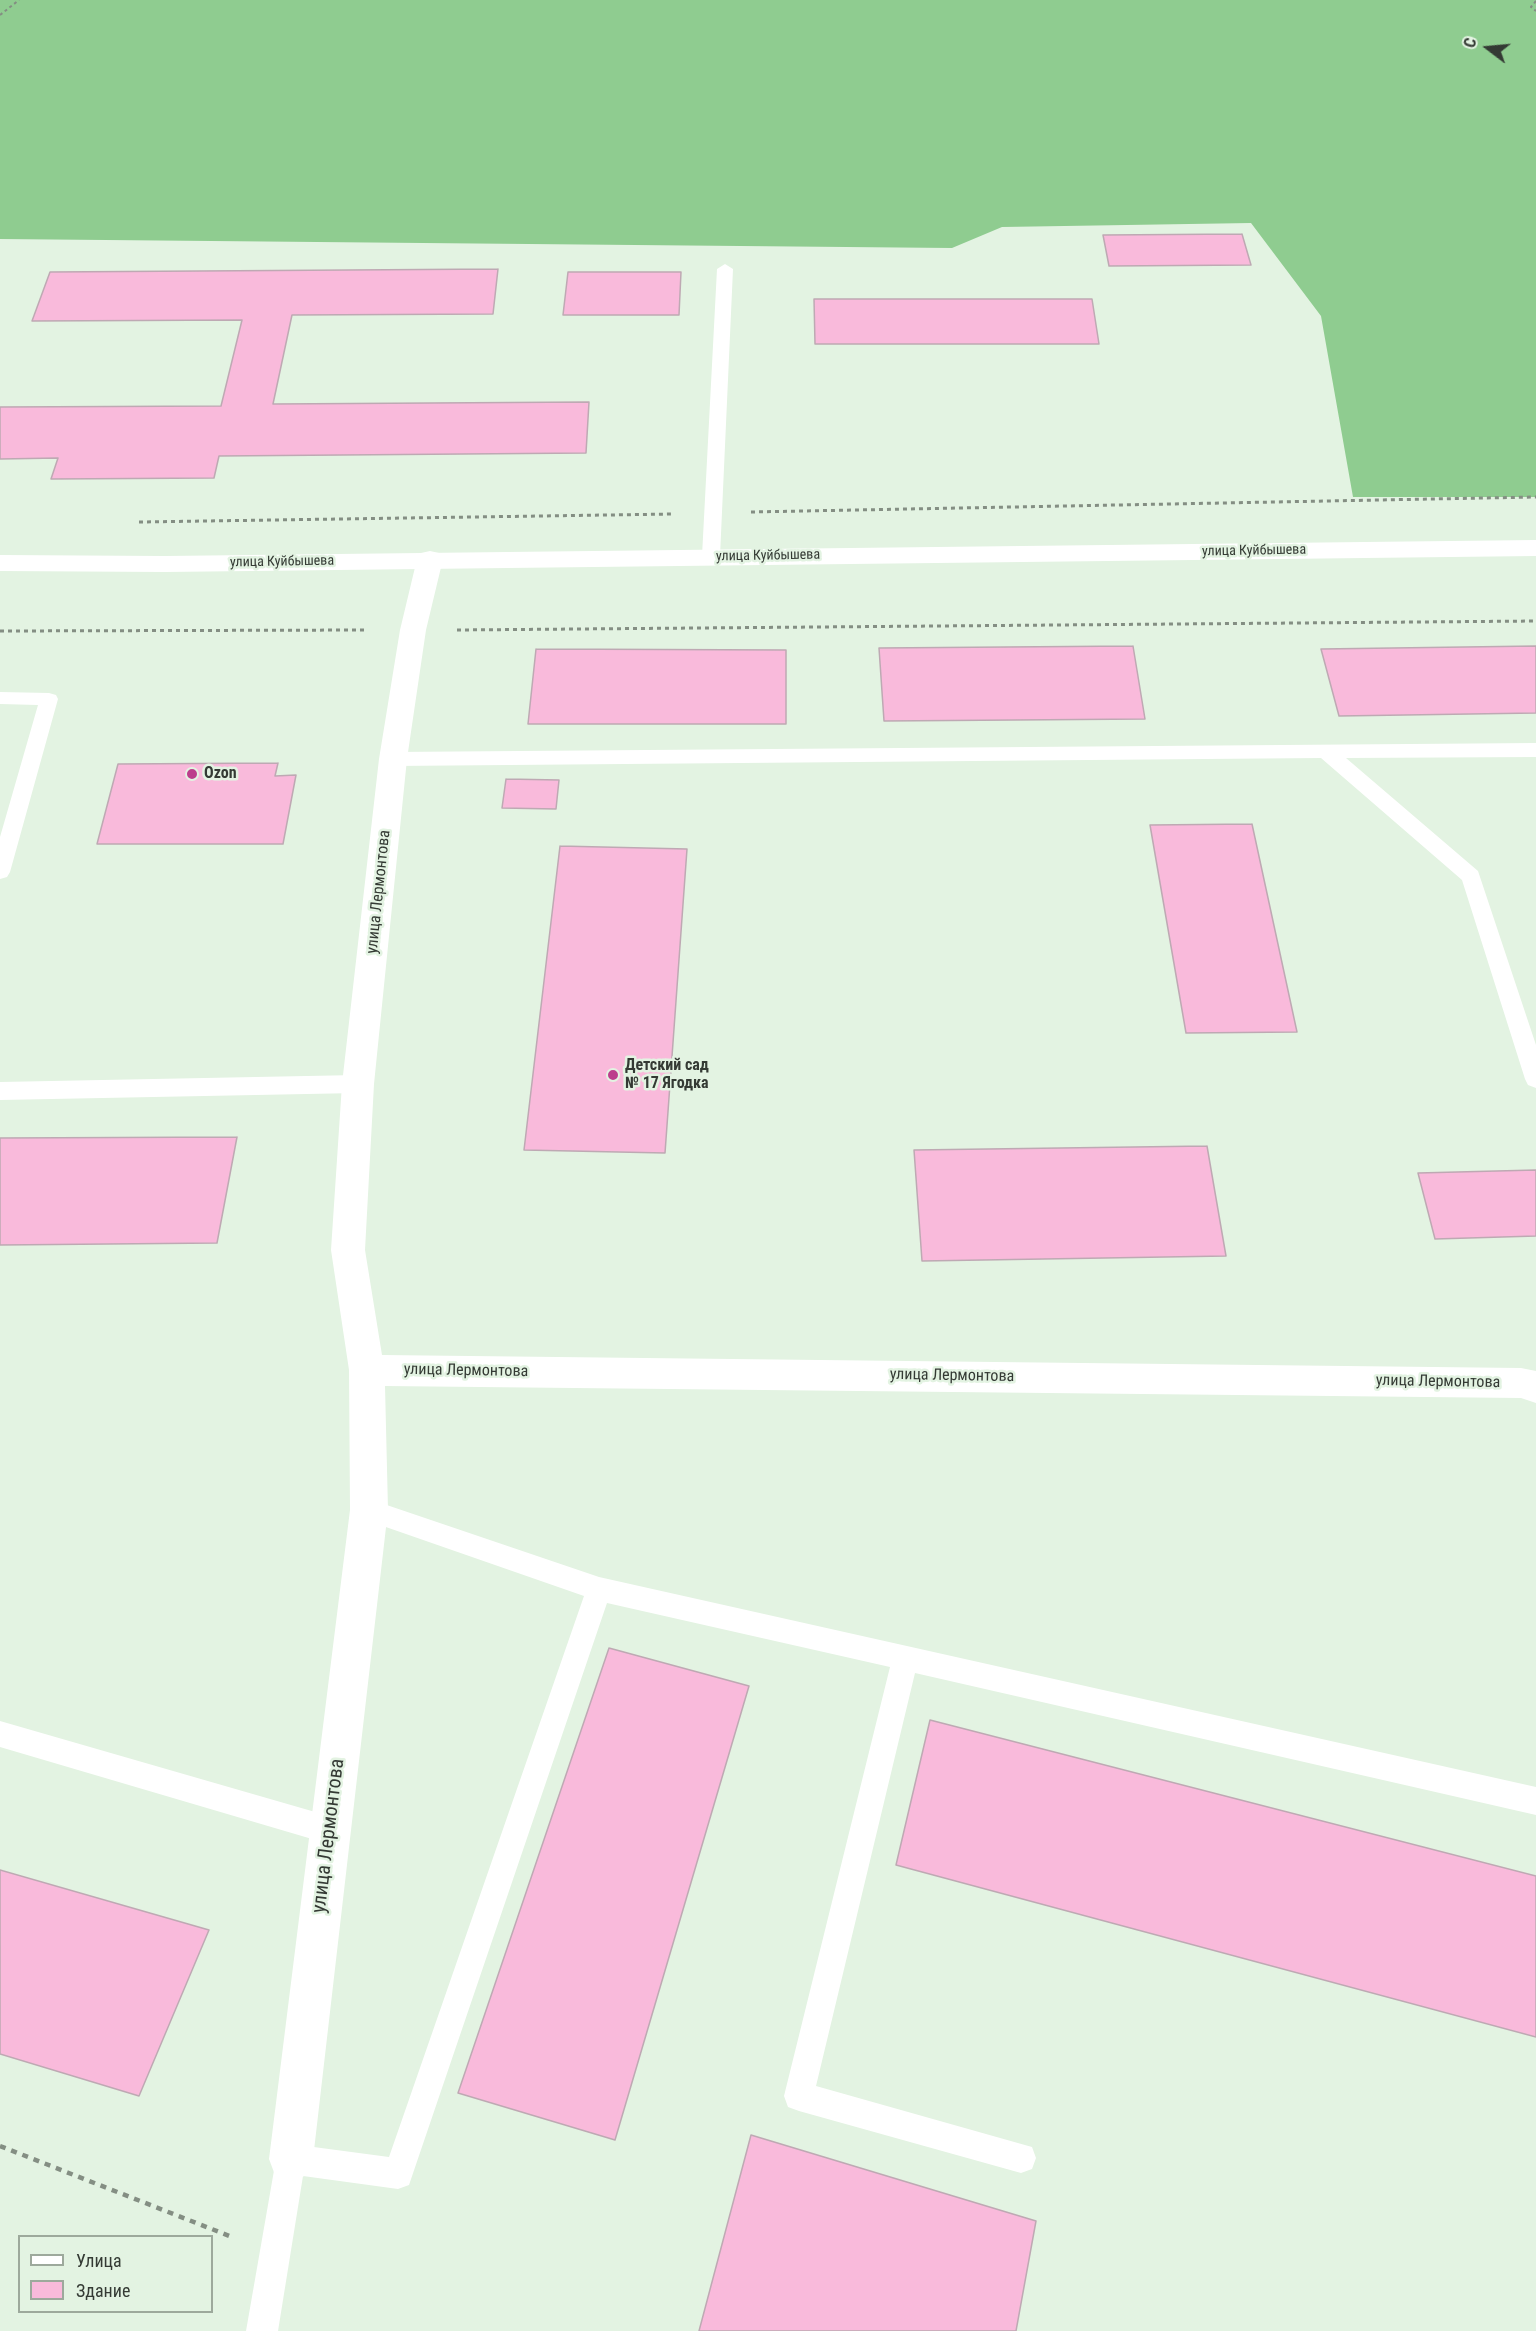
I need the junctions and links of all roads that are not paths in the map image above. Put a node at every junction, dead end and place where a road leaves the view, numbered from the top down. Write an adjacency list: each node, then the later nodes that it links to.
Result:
1 (726, 269): 3 (lane)
2 (1536, 548): 3 (street, улица Куйбышева)
3 (711, 556): 4 (street, улица Куйбышева)
4 (430, 559): 5 (street, улица Куйбышева); 9 (street, улица Лермонтова)
5 (0, 563)
6 (0, 698): 10 (lane)
7 (1536, 750): 8 (lane)
8 (1326, 752): 9 (lane); 11 (lane)
9 (393, 759): 12 (street, улица Лермонтова)
10 (0, 872)
11 (1536, 1078)
12 (358, 1084): 13 (lane); 14 (street, улица Лермонтова)
13 (0, 1091)
14 (367, 1370): 15 (street, улица Лермонтова); 16 (street, улица Лермонтова)
15 (1536, 1388)
16 (369, 1510): 17 (lane); 21 (street, улица Лермонтова)
17 (600, 1589): 18 (lane); 23 (lane)
18 (905, 1658): 20 (lane); 22 (lane)
19 (0, 1734): 21 (lane)
20 (1536, 1802)
21 (329, 1830): 23 (street, улица Лермонтова)
22 (1021, 2158)
23 (291, 2159): 24 (lane)
24 (261, 2331)

